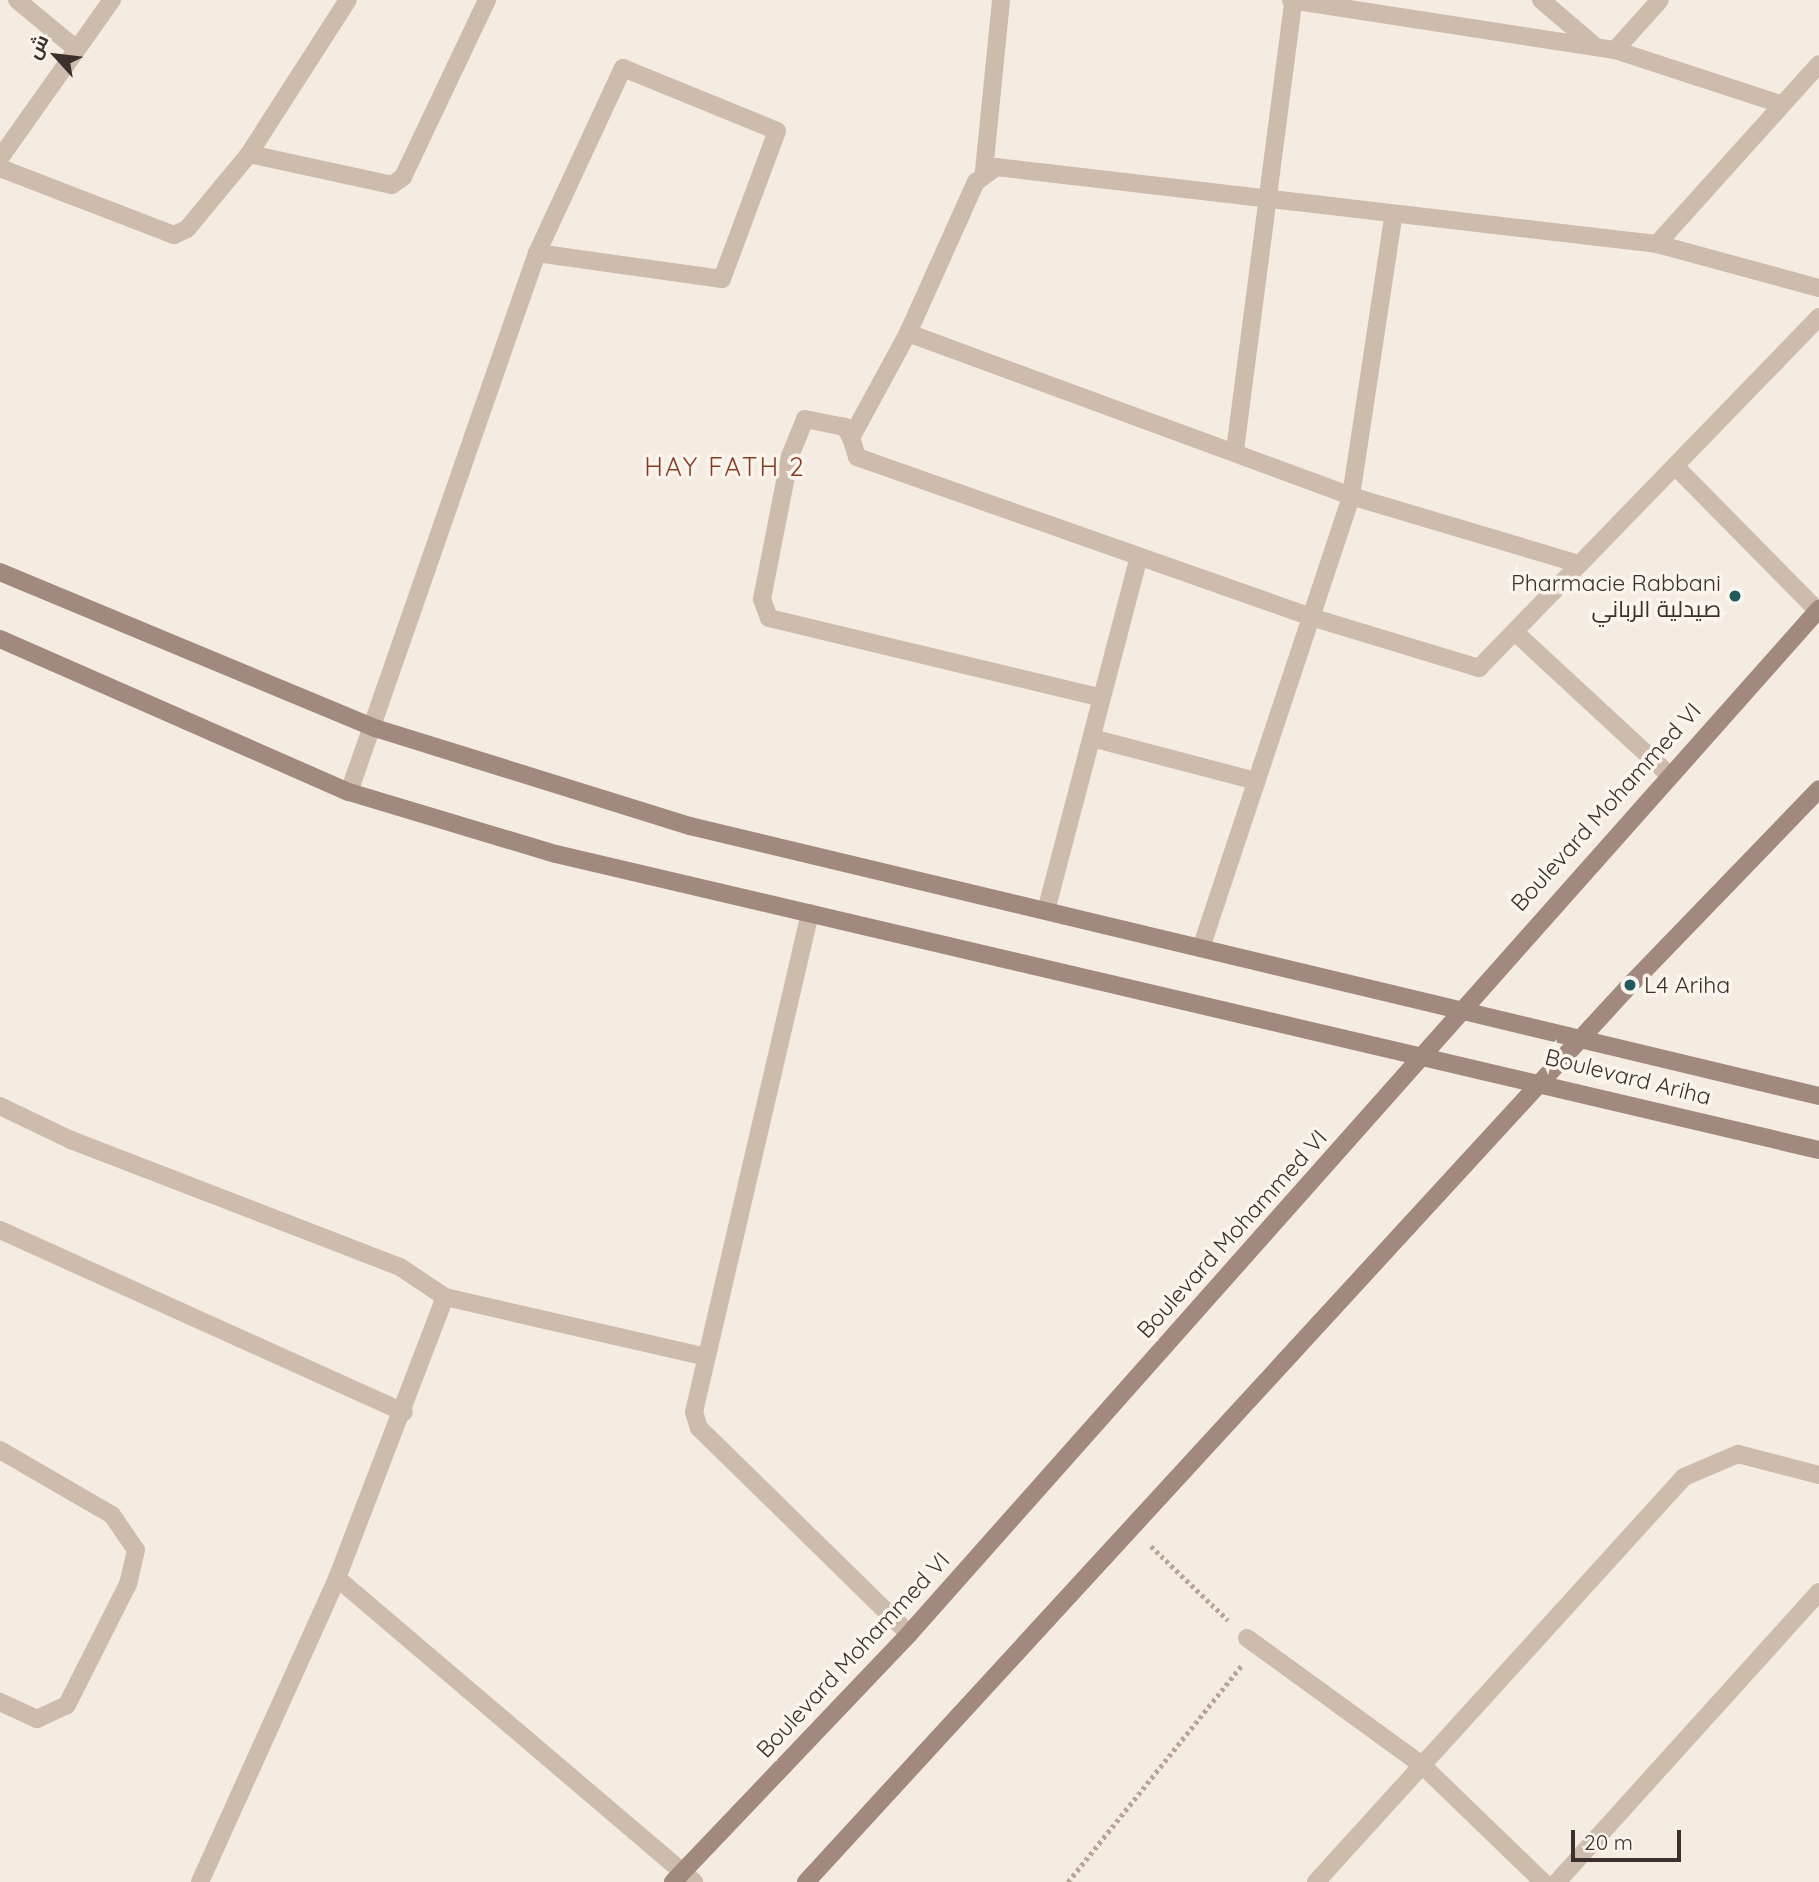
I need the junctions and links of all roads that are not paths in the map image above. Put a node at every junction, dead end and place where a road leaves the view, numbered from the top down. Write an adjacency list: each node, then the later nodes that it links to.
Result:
1 (17, 0): 9 (street)
2 (112, 0): 9 (street)
3 (348, 0): 14 (street)
4 (487, 0): 14 (street)
5 (1001, 0): 17 (street)
6 (1292, 0): 10 (street); 18 (street)
7 (1541, 0): 10 (street)
8 (1660, 0): 11 (street)
9 (74, 47): 15 (street)
10 (1597, 47): 11 (street)
11 (1615, 50): 13 (street)
12 (1819, 64): 13 (street)
13 (1780, 104): 20 (street)
14 (249, 154): 16 (street)
15 (0, 158)
16 (0, 168)
17 (984, 171): 18 (street); 24 (street)
18 (1265, 201): 19 (street); 26 (street)
19 (1393, 218): 20 (street); 28 (street)
20 (1657, 244): 22 (street)
21 (537, 253): 21 (street); 37 (street)
22 (1819, 288)
23 (1819, 317): 27 (street)
24 (908, 333): 25 (street); 26 (street)
25 (851, 438): 29 (street); 36 (street)
26 (1235, 450): 28 (street)
27 (1675, 466): 30 (street); 32 (street)
28 (1351, 496): 30 (street); 33 (street)
29 (1139, 557): 33 (street); 36 (street)
30 (1579, 565): 34 (street)
31 (1, 575): 37 (street, Boulevard Ariha)
32 (1818, 610): 39 (street, Boulevard Mohammed VI)
33 (1311, 617): 34 (street); 40 (street)
34 (1516, 633): 39 (street)
35 (0, 639): 42 (street, Boulevard Ariha)
36 (1102, 698): 38 (street)
37 (375, 728): 42 (street); 43 (street, Boulevard Ariha)
38 (1091, 738): 40 (street); 43 (street)
39 (1667, 773): 46 (street, Boulevard Mohammed VI)
40 (1256, 781): 45 (street)
41 (1819, 789): 47 (street)
42 (349, 792): 44 (street, Boulevard Ariha)
43 (1047, 907): 45 (street, Boulevard Ariha)
44 (810, 913): 48 (street, Boulevard Ariha); 55 (street)
45 (1202, 946): 46 (street, Boulevard Ariha)
46 (1464, 1007): 47 (street, Boulevard Ariha); 48 (street, Boulevard Mohammed VI)
47 (1583, 1036): 49 (street); 50 (street, Boulevard Ariha)
48 (1426, 1054): 49 (street, Boulevard Ariha); 61 (street, Boulevard Mohammed VI)
49 (1541, 1081): 52 (street, Boulevard Ariha); 67 (street)
50 (1819, 1096)
51 (0, 1106): 54 (street)
52 (1819, 1150)
53 (0, 1230): 56 (street)
54 (444, 1297): 55 (street); 56 (street)
55 (702, 1356): 61 (street)
56 (404, 1412): 59 (street)
57 (0, 1450): 63 (street)
58 (1819, 1475): 64 (street)
59 (337, 1577): 65 (street); 66 (street)
60 (1819, 1592): 70 (street)
61 (909, 1634): 65 (street, Boulevard Mohammed VI)
62 (1247, 1637): 64 (street)
63 (0, 1702)
64 (1423, 1766): 68 (street); 69 (street)
65 (683, 1878)
66 (200, 1882)
67 (806, 1882)
68 (1316, 1882)
69 (1543, 1882)
70 (1558, 1882)

